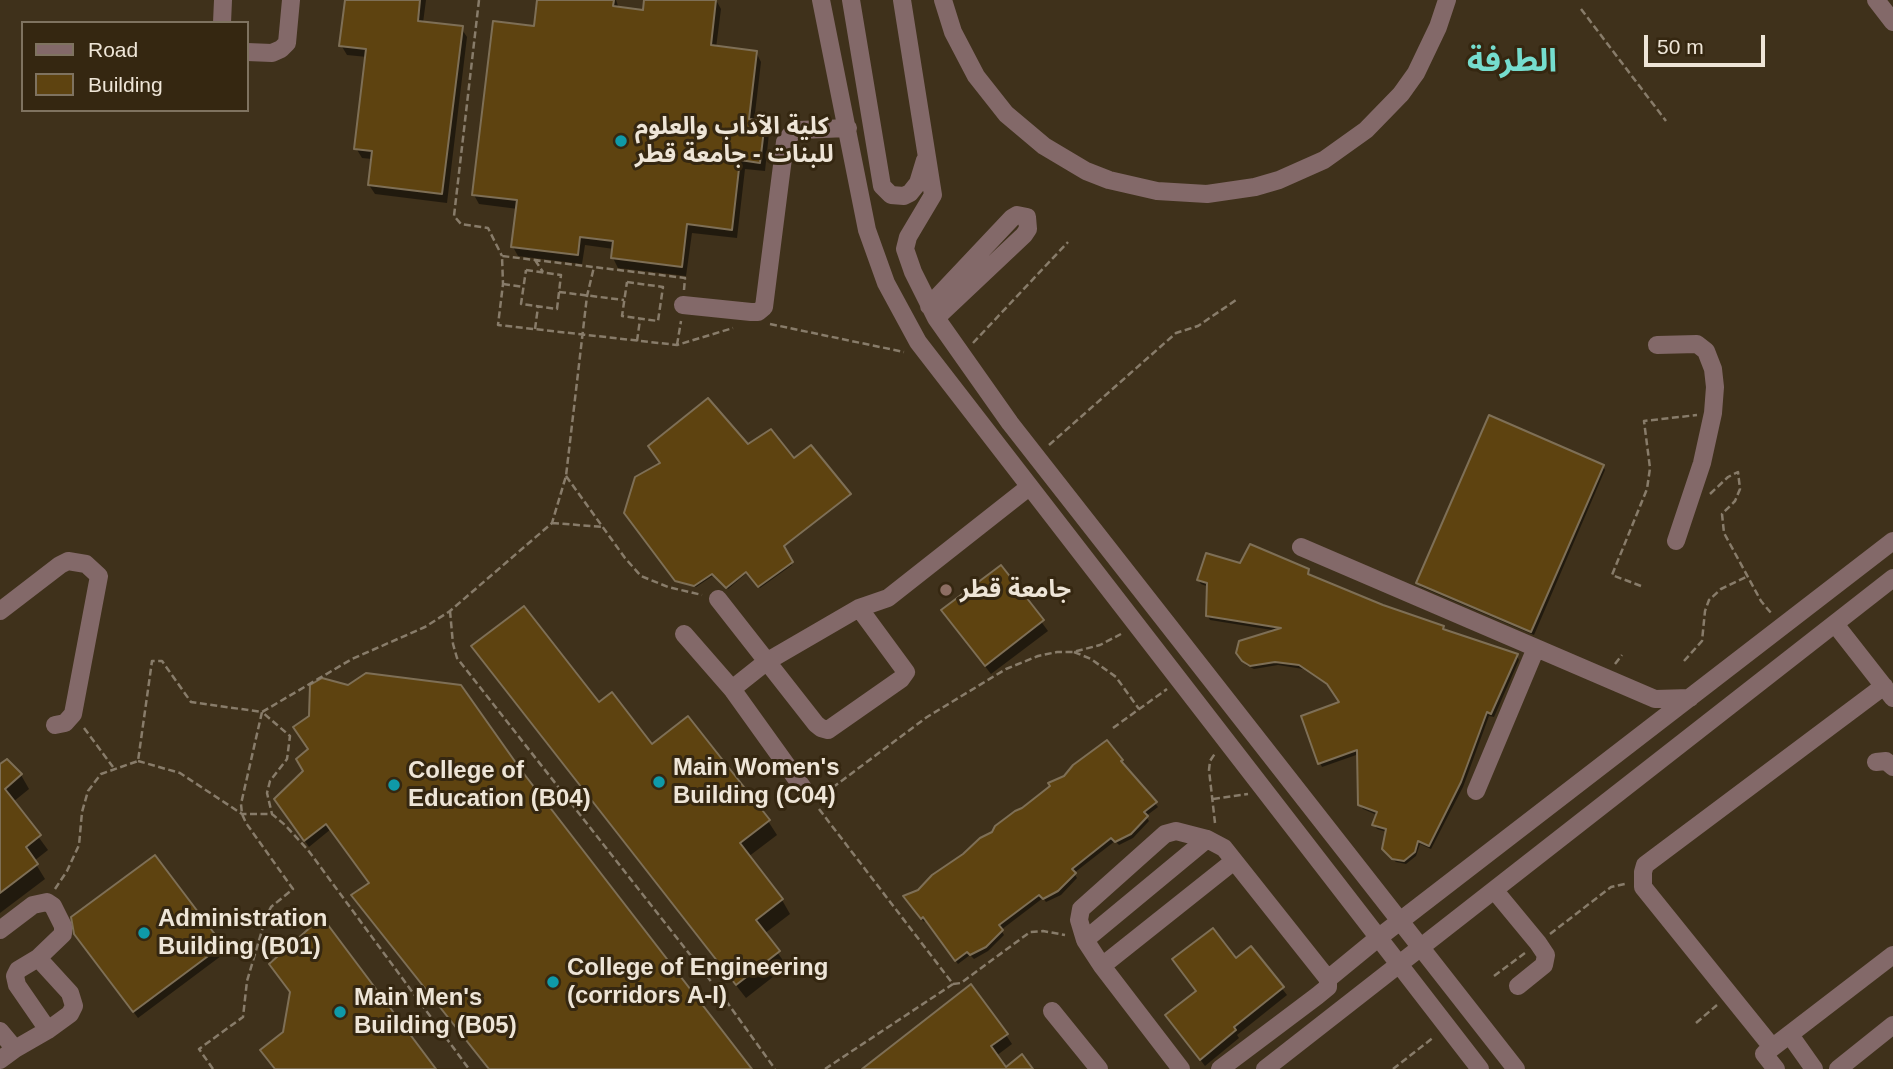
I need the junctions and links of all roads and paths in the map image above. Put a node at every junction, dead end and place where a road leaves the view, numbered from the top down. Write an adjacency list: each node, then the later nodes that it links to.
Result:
1 (223, 0): 11 (street)
2 (291, 0): 13 (street)
3 (479, 0): 18 (path)
4 (821, 0): 15 (street)
5 (851, 0): 16 (street)
6 (902, 0): 16 (street)
7 (943, 0): 8 (street)
8 (1447, 0)
9 (1876, 0): 12 (street)
10 (1581, 9): 14 (path)
11 (222, 21)
12 (1893, 22)
13 (248, 52)
14 (1666, 121)
15 (848, 128): 30 (street); 45 (street)
16 (926, 153): 32 (street)
17 (1068, 242): 42 (path)
18 (502, 256): 19 (path); 23 (path)
19 (535, 260): 20 (path); 21 (path)
20 (594, 267): 22 (path); 27 (path)
21 (543, 272): 25 (path); 26 (path)
22 (644, 272): 24 (path); 30 (path)
23 (503, 284): 25 (path); 36 (path)
24 (643, 284): 28 (path); 33 (path)
25 (523, 287): 31 (path)
26 (559, 292): 27 (path); 31 (path)
27 (587, 296): 28 (path); 37 (path)
28 (624, 300): 33 (path)
29 (1236, 300): 46 (path)
30 (682, 305): 39 (path)
31 (538, 307): 36 (path)
32 (932, 312): 32 (street); 42 (street)
33 (640, 319): 38 (path)
34 (771, 324): 41 (path)
35 (744, 325): 39 (path)
36 (535, 329): 37 (path)
37 (583, 335): 38 (path); 47 (path)
38 (637, 341): 39 (path)
39 (677, 345)
40 (1657, 345): 43 (street)
41 (905, 353)
42 (961, 356): 44 (street)
43 (1713, 413): 49 (street); 57 (path)
44 (1010, 423): 45 (street); 46 (street)
45 (990, 437): 48 (street)
46 (1037, 456): 98 (street)
47 (566, 476): 50 (path); 51 (path)
48 (1030, 487): 60 (street); 65 (street)
49 (1689, 506): 52 (street); 55 (path)
50 (552, 523): 51 (path); 63 (path)
51 (604, 527): 59 (path)
52 (1676, 541)
53 (1893, 541): 58 (street)
54 (1301, 547): 69 (street)
55 (1748, 576): 66 (path); 71 (path)
56 (1893, 578): 64 (street)
57 (1641, 586)
58 (1831, 589): 61 (street); 64 (street)
59 (718, 599): 72 (street)
60 (859, 608): 72 (street); 72 (street)
61 (1807, 608): 66 (street); 67 (street)
62 (0, 611): 79 (street)
63 (450, 611): 78 (path); 130 (path)
64 (1849, 613): 67 (street)
65 (1136, 625): 70 (path); 73 (street)
66 (1782, 627): 76 (street)
67 (1830, 628): 75 (street); 88 (street)
68 (684, 634): 74 (street)
69 (1536, 648): 76 (street); 87 (street)
70 (1073, 652): 77 (path); 89 (path)
71 (1685, 661)
72 (766, 662): 74 (street)
73 (1179, 681): 77 (path); 82 (street)
74 (732, 689): 89 (street)
75 (1888, 692): 95 (street)
76 (1690, 698): 85 (street)
77 (1139, 709): 81 (path)
78 (262, 712): 83 (path); 91 (path); 92 (path)
79 (73, 714): 80 (street); 84 (path)
80 (55, 725)
81 (1113, 728)
82 (1227, 744): 86 (street); 90 (path)
83 (138, 761): 84 (path); 91 (path)
84 (114, 768): 97 (path)
85 (1600, 768): 88 (street); 98 (street)
86 (1258, 784): 90 (path); 100 (street)
87 (1476, 791)
88 (1619, 794): 96 (street)
89 (811, 798): 111 (path)
90 (1213, 799): 93 (path)
91 (242, 814): 92 (path); 128 (path)
92 (272, 814): 129 (path)
93 (1211, 841): 94 (street); 101 (street); 101 (street)
94 (1234, 861): 107 (street); 109 (street)
95 (1642, 880): 102 (path); 113 (street)
96 (1495, 891): 102 (street); 103 (street)
97 (47, 902): 99 (street); 105 (street)
98 (1400, 922): 100 (street); 103 (street)
99 (0, 930)
100 (1378, 938): 106 (street); 109 (street)
101 (1085, 940): 107 (street); 111 (path)
102 (1538, 943): 108 (path); 112 (street)
103 (1422, 948): 106 (street); 110 (street)
104 (1893, 955): 122 (street)
105 (38, 958): 119 (street); 119 (street)
106 (1398, 965): 114 (street); 125 (street)
107 (1102, 966): 133 (street)
108 (1494, 976)
109 (1328, 979): 121 (street)
110 (1449, 983): 114 (street); 137 (street)
111 (953, 984): 131 (path)
112 (1518, 986)
113 (1731, 993): 116 (path); 124 (street)
114 (1426, 1000): 118 (street)
115 (1052, 1010): 132 (street)
116 (1696, 1023)
117 (1893, 1025): 140 (street)
118 (1447, 1027): 127 (street); 136 (path)
119 (48, 1030): 123 (street)
120 (0, 1031): 123 (street)
121 (1266, 1035): 125 (street); 134 (street)
122 (1790, 1035): 124 (street); 139 (street)
123 (15, 1049): 126 (street)
124 (1768, 1051): 138 (street)
125 (1283, 1055): 135 (street)
126 (0, 1060)
127 (1471, 1066)
128 (213, 1069)
129 (469, 1069)
130 (775, 1069)
131 (825, 1069)
132 (1099, 1069)
133 (1181, 1069)
134 (1220, 1069)
135 (1265, 1069)
136 (1393, 1069)
137 (1516, 1069)
138 (1776, 1069)
139 (1814, 1069)
140 (1838, 1069)

